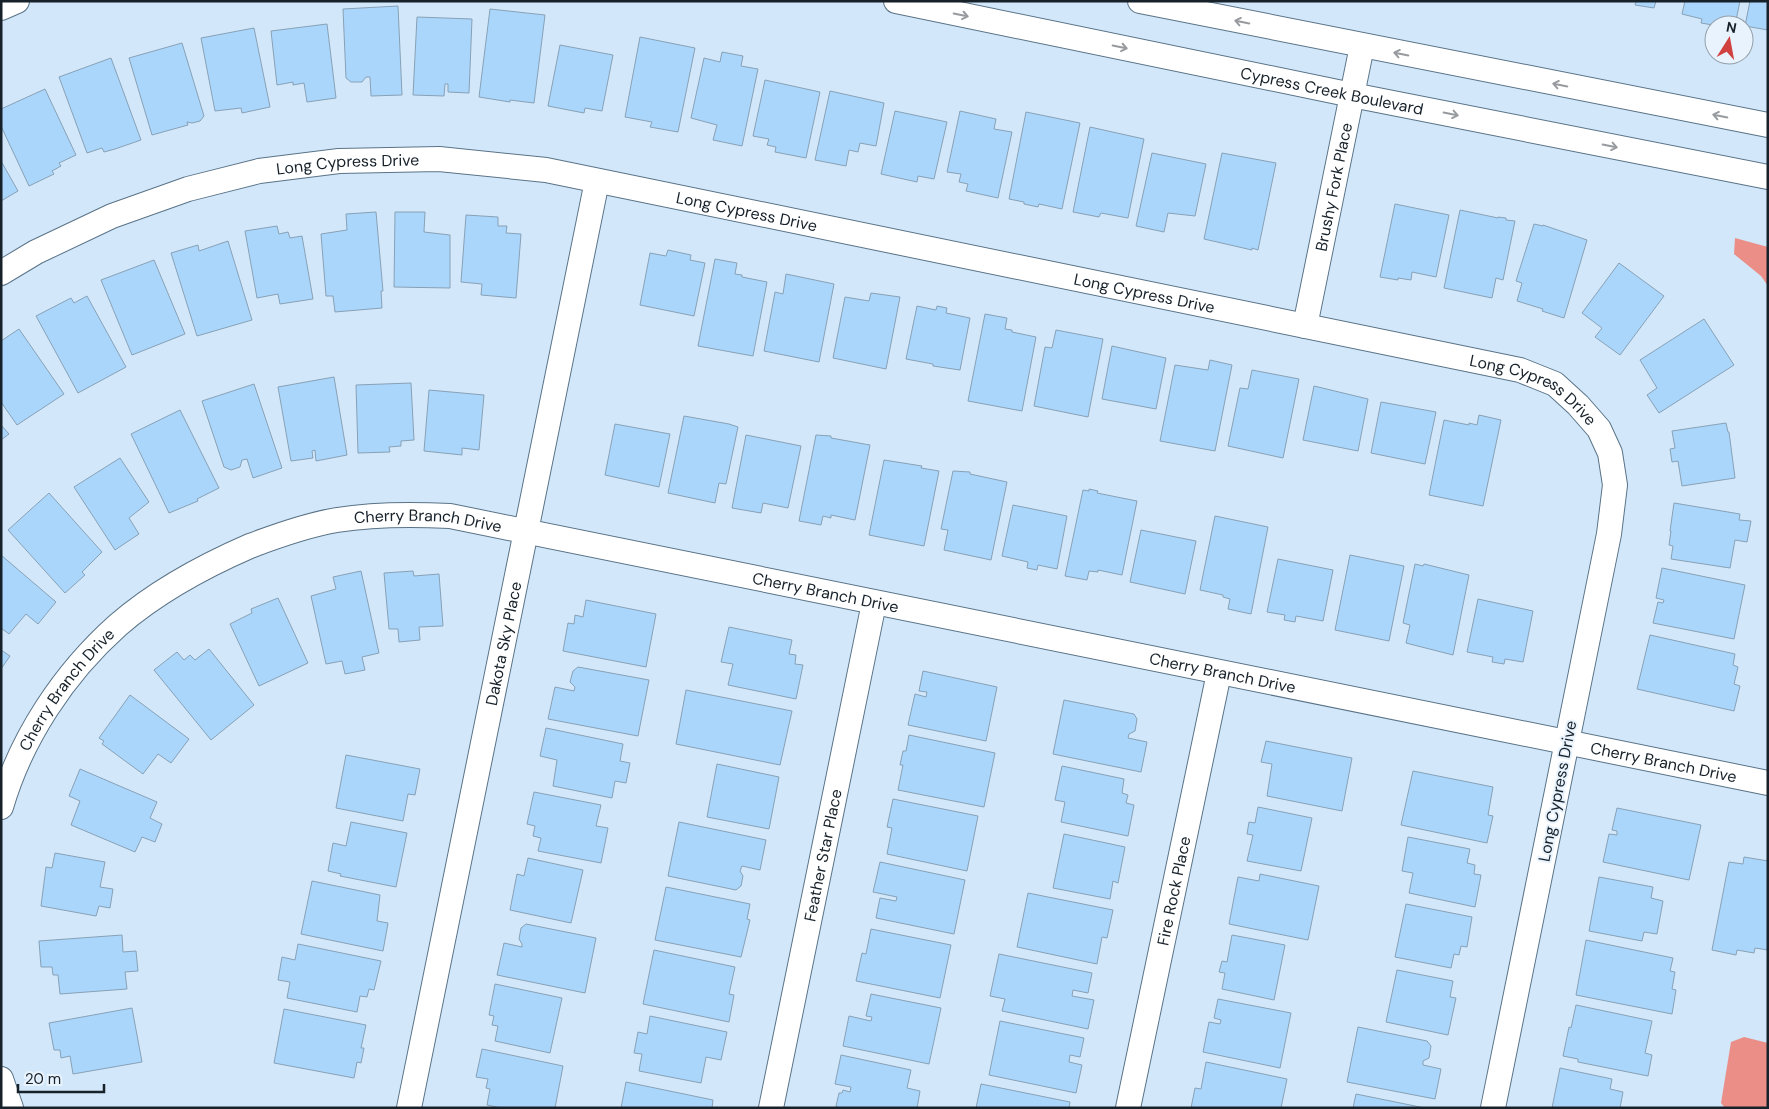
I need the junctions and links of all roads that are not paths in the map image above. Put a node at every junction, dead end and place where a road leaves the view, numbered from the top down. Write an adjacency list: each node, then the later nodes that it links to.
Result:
1 (17, 1): 4 (street)
2 (896, 1): 6 (street, Cypress Creek Boulevard, one-way to 6)
3 (1140, 1): 5 (street, one-way to 3)
4 (1, 8)
5 (1362, 46): 6 (street, Brushy Fork Place); 7 (street, one-way to 5)
6 (1352, 95): 8 (street, Cypress Creek Boulevard, one-way to 8); 11 (street, Brushy Fork Place)
7 (1768, 125)
8 (1768, 177)
9 (597, 181): 10 (street, Long Cypress Drive); 11 (street, Long Cypress Drive); 12 (street, Dakota Sky Place)
10 (1, 273)
11 (1305, 326): 15 (street, Long Cypress Drive)
12 (526, 532): 13 (street, Cherry Branch Drive); 17 (street, Cherry Branch Drive); 20 (street, Dakota Sky Place)
13 (874, 603): 14 (street, Cherry Branch Drive); 21 (street, Feather Star Place)
14 (1219, 673): 15 (street, Cherry Branch Drive); 22 (street, Fire Rock Place)
15 (1567, 743): 16 (street, Cherry Branch Drive); 23 (street, Long Cypress Drive)
16 (1768, 784)
17 (1, 807)
18 (1, 1079): 19 (street)
19 (11, 1108)
20 (409, 1108)
21 (771, 1108)
22 (1128, 1108)
23 (1493, 1108)

